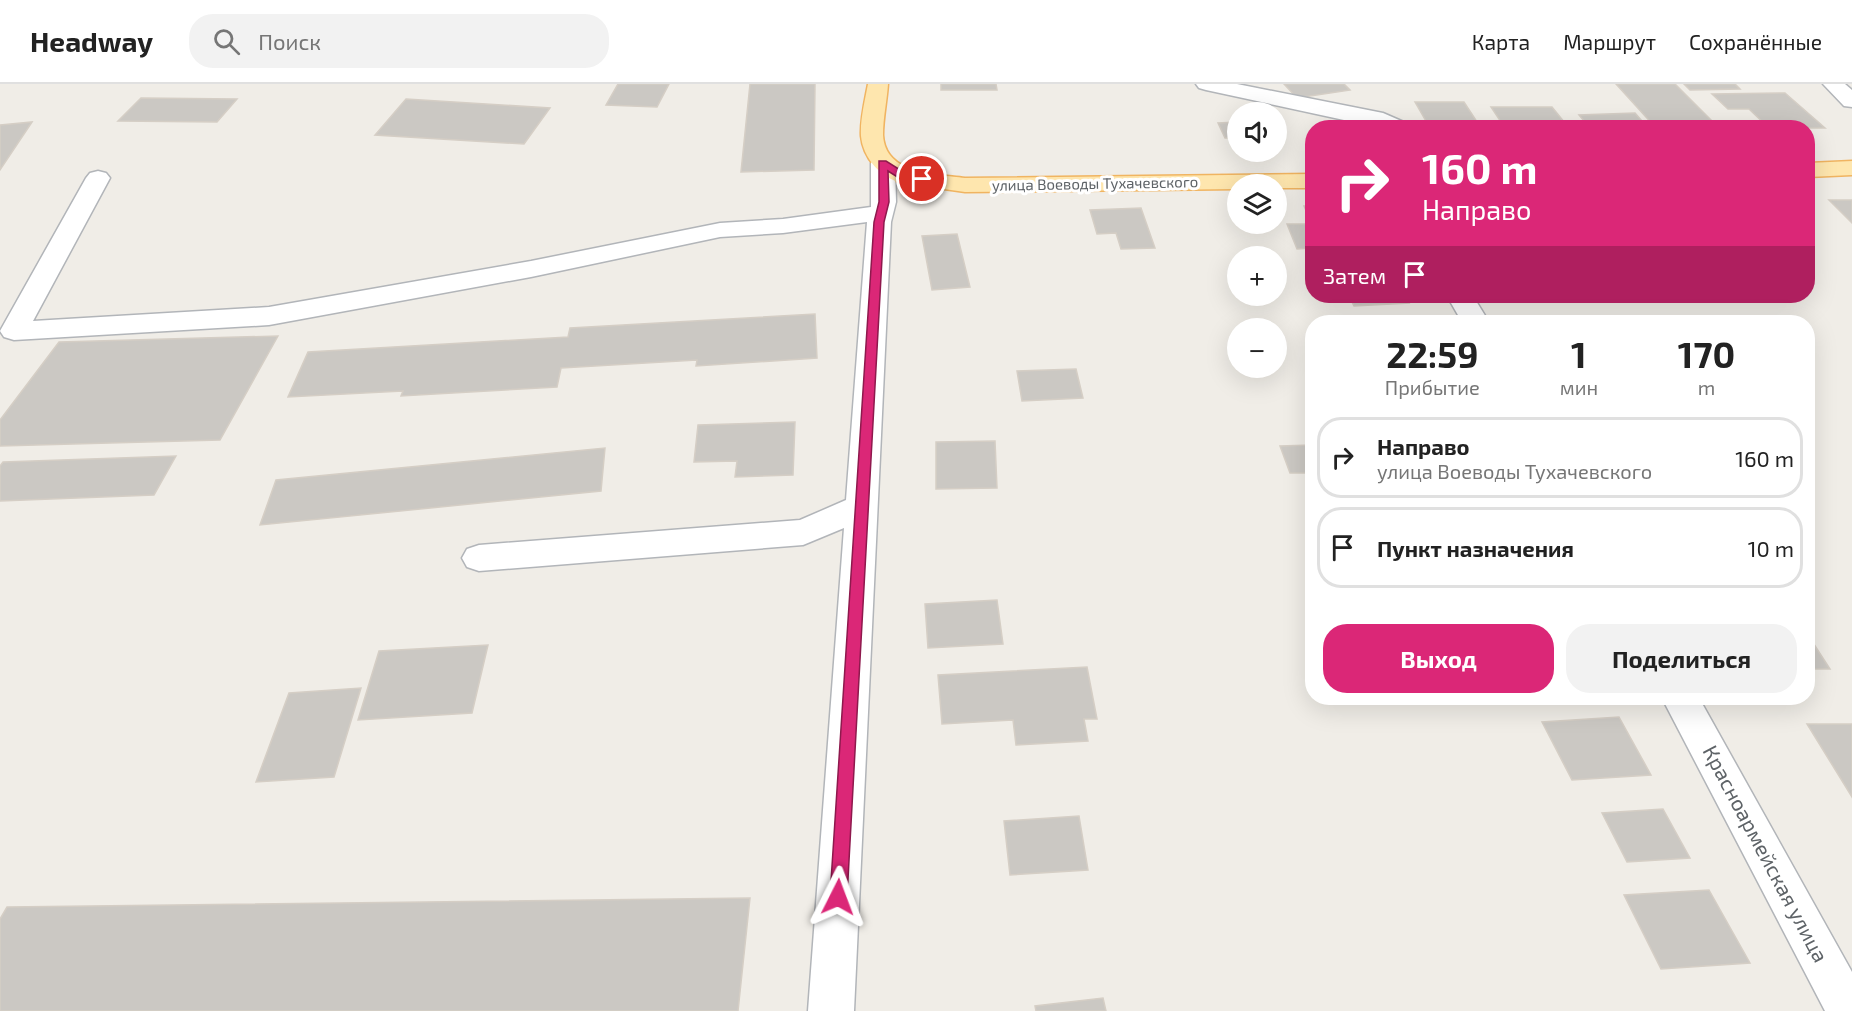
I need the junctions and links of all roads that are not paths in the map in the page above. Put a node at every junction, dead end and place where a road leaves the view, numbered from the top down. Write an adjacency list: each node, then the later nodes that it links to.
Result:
1 (878, 84): 6 (main road)
2 (1206, 84): 5 (street)
3 (1833, 84): 4 (street)
4 (1852, 101)
5 (1383, 120)
6 (883, 164): 10 (main road, улица Воеводы Тухачевского); 11 (street)
7 (1852, 168): 8 (main road)
8 (1815, 170)
9 (98, 178): 11 (street)
10 (1305, 181)
11 (881, 213): 12 (street)
12 (862, 507): 13 (street); 15 (street)
13 (479, 558)
14 (1684, 705): 16 (street, Красноармейская улица)
15 (831, 1011)
16 (1849, 1011)

